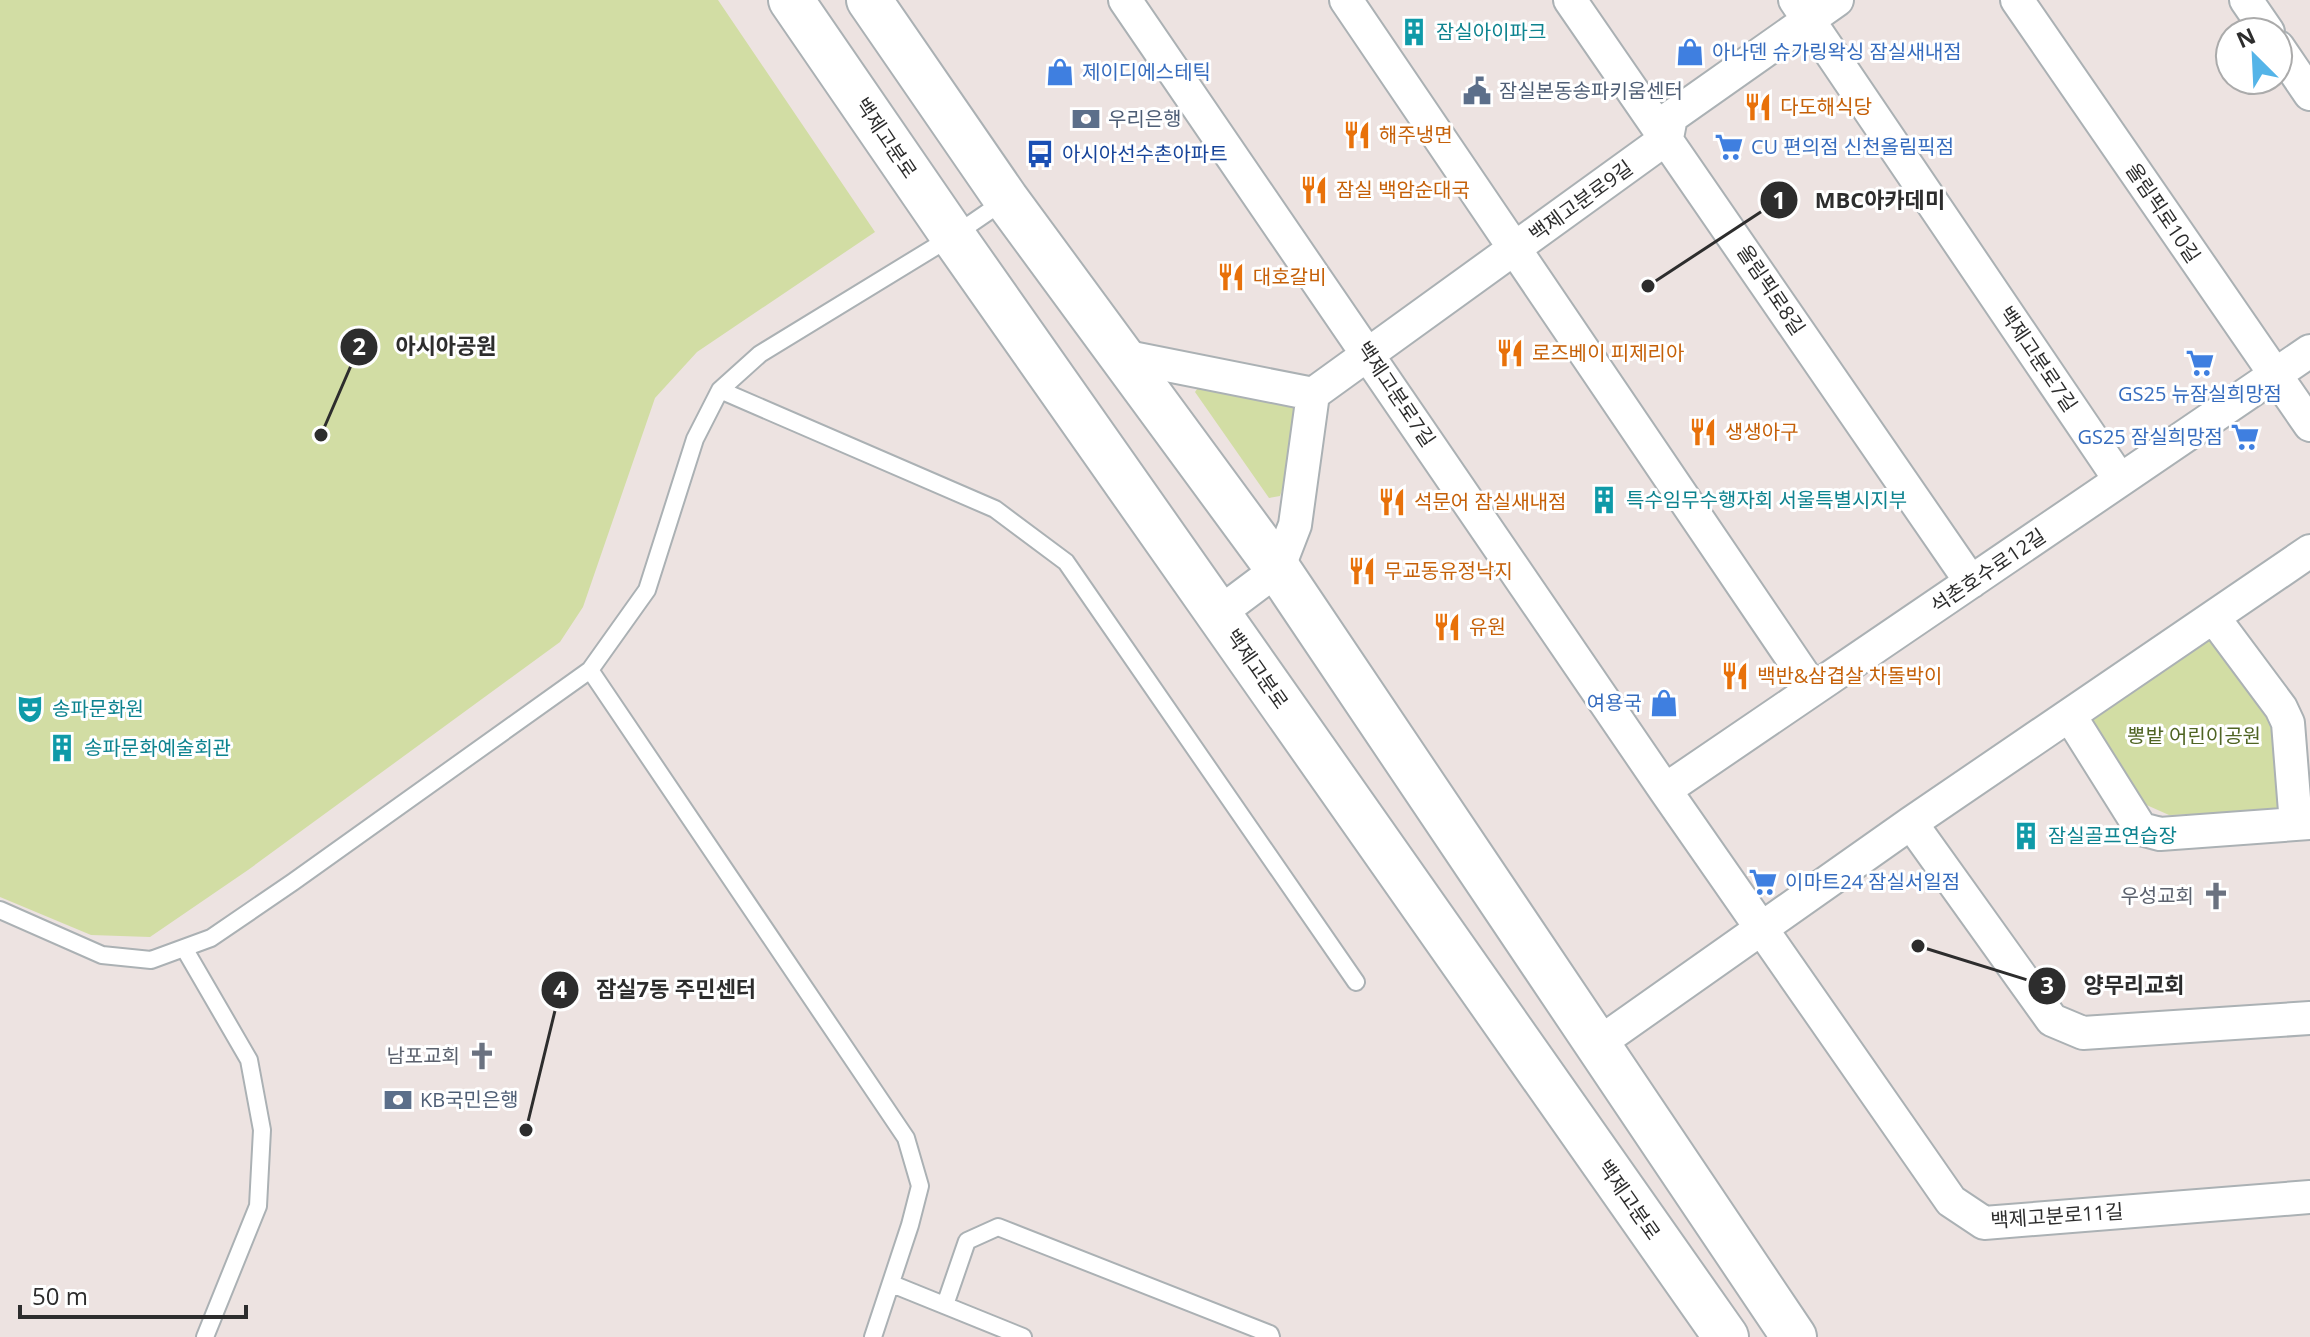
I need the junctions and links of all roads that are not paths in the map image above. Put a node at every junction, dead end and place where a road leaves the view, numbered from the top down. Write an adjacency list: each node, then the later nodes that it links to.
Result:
1 (791, 0): 13 (main road, 백제고분로)
2 (869, 0): 12 (main road)
3 (1125, 0): 16 (street, 백제고분로7길)
4 (1570, 0): 11 (street, 올림픽로8길)
5 (1837, 0): 7 (street, 백제고분로9길)
6 (2017, 0): 18 (street, 올림픽로10길)
7 (1802, 10): 11 (street, 백제고분로9길); 22 (street, 백제고분로7길)
8 (1361, 11): 14 (street)
9 (2294, 70): 10 (street)
10 (2310, 94)
11 (1667, 138): 14 (street, 백제고분로9길); 25 (street, 올림픽로8길)
12 (1006, 199): 13 (lane); 17 (main road)
13 (953, 236): 19 (lane); 26 (main road, 백제고분로)
14 (1516, 249): 16 (street, 백제고분로9길); 29 (street)
15 (2310, 351): 18 (street, 석촌호수로12길)
16 (1369, 355): 20 (street, 백제고분로9길); 31 (street, 백제고분로7길)
17 (1122, 356): 20 (street); 24 (main road)
18 (2275, 375): 21 (street, 올림픽로10길); 22 (street, 석촌호수로12길)
19 (720, 390): 28 (lane); 37 (lane)
20 (1313, 394): 24 (street)
21 (2310, 425)
22 (2120, 480): 25 (street, 석촌호수로12길)
23 (2310, 551): 27 (street)
24 (1278, 569): 26 (street); 39 (main road)
25 (1971, 582): 29 (street, 석촌호수로12길)
26 (1218, 614): 43 (main road, 백제고분로)
27 (2214, 618): 30 (street); 33 (street)
28 (590, 670): 36 (lane); 41 (lane)
29 (1813, 689): 31 (street, 석촌호수로12길)
30 (2070, 716): 32 (street); 33 (street)
31 (1665, 790): 35 (street, 백제고분로11길)
32 (1911, 823): 35 (street); 38 (street)
33 (2303, 824)
34 (0, 910): 36 (lane)
35 (1762, 927): 39 (street); 40 (street, 백제고분로11길)
36 (184, 948): 44 (lane)
37 (1356, 982)
38 (2310, 1018)
39 (1599, 1043): 48 (main road)
40 (2310, 1197)
41 (892, 1284): 42 (lane); 45 (lane)
42 (945, 1305): 46 (lane); 47 (lane)
43 (1715, 1326)
44 (205, 1337)
45 (873, 1337)
46 (1023, 1337)
47 (1271, 1337)
48 (1794, 1337)

